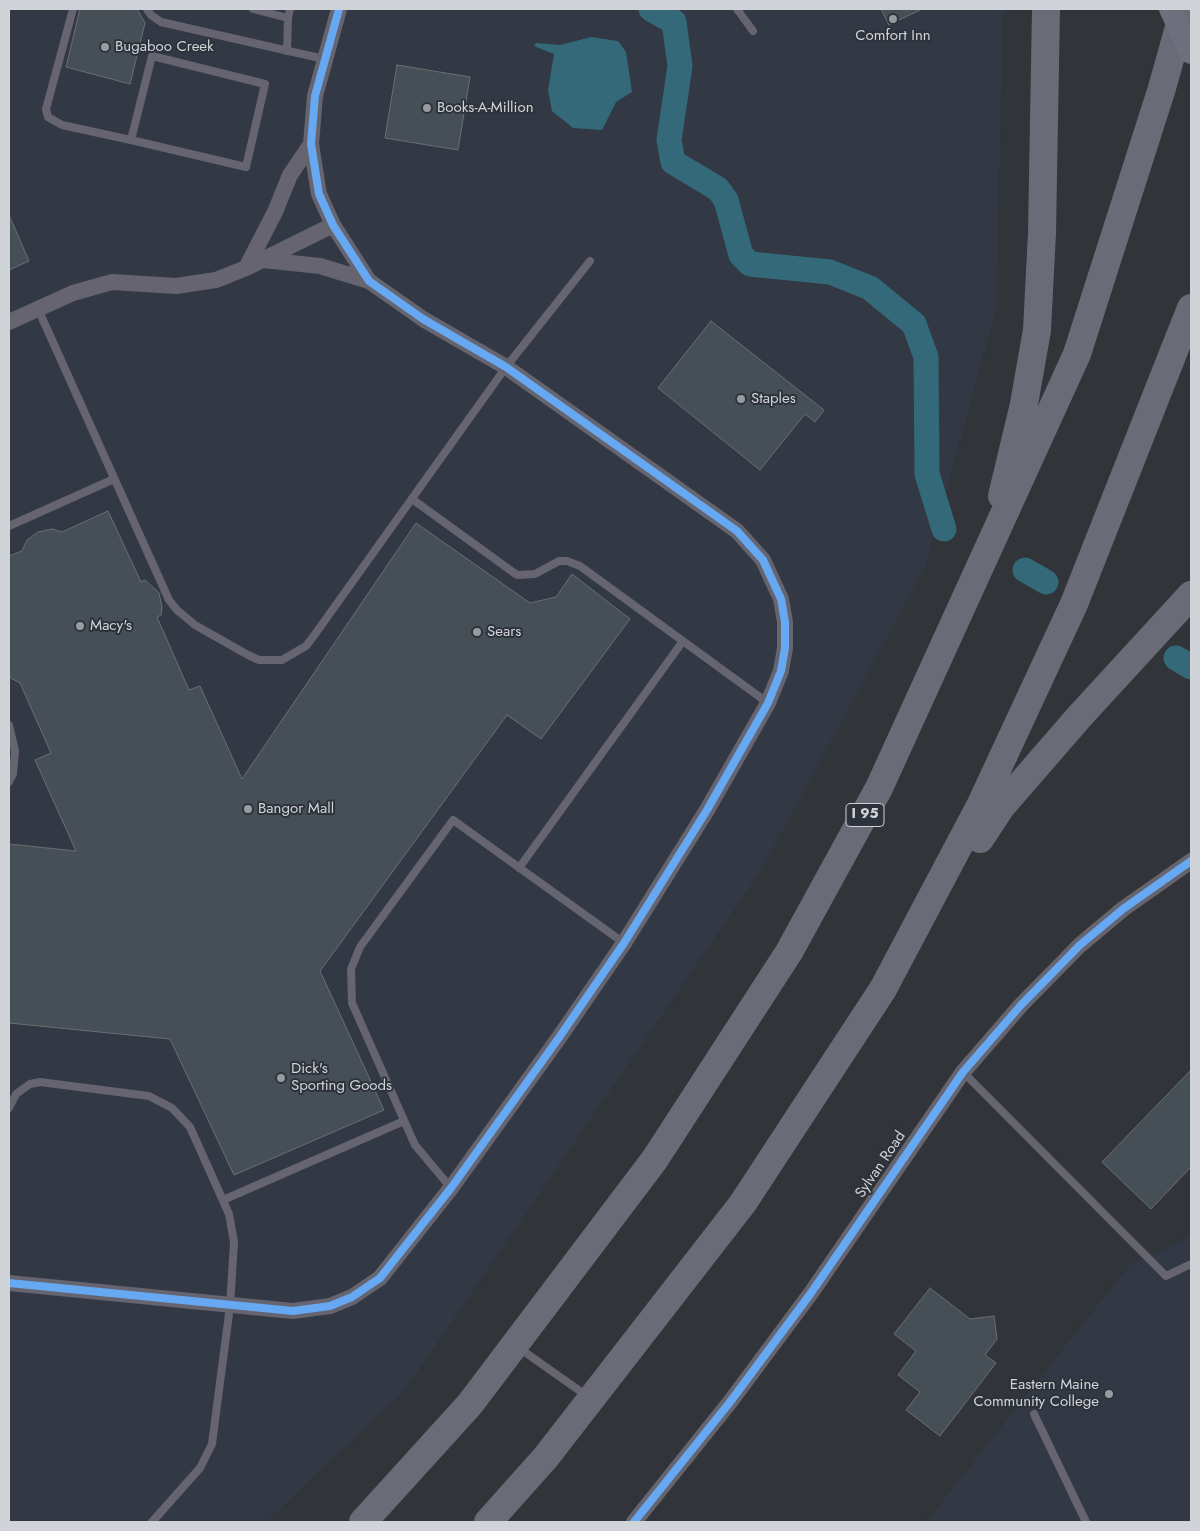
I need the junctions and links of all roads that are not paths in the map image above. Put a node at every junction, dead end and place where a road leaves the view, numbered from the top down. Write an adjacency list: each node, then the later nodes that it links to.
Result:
1 (73, 9): 15 (lane)
2 (146, 9): 12 (lane)
3 (253, 9): 10 (lane)
4 (290, 9): 10 (lane)
5 (338, 9): 14 (street)
6 (737, 9): 11 (lane)
7 (1046, 9): 28 (highway)
8 (1170, 9): 13 (main road, bridge)
9 (1184, 9): 28 (highway, I 95)
10 (288, 18): 12 (lane)
11 (753, 31)
12 (287, 51): 14 (lane)
13 (1191, 53)
14 (324, 59): 16 (street)
15 (131, 140): 15 (lane)
16 (311, 144): 17 (street); 20 (street)
17 (333, 225): 18 (street); 21 (street)
18 (263, 260): 20 (street); 21 (street)
19 (590, 261): 25 (lane)
20 (246, 268): 23 (street)
21 (369, 282): 25 (street)
22 (1191, 308): 38 (highway)
23 (38, 309): 24 (street); 26 (lane)
24 (9, 322)
25 (506, 367): 27 (lane); 32 (street)
26 (114, 479): 27 (lane); 29 (lane)
27 (412, 499): 31 (lane)
28 (1002, 525): 47 (highway, I 95)
29 (9, 526)
30 (1191, 595): 38 (highway)
31 (683, 641): 32 (lane); 36 (lane)
32 (768, 703): 37 (street)
33 (9, 725): 34 (lane)
34 (9, 782)
35 (1191, 862): 39 (street, Sylvan Road)
36 (519, 868): 37 (lane); 41 (lane)
37 (624, 943): 42 (street)
38 (883, 989): 48 (highway)
39 (963, 1072): 44 (lane); 53 (street, Sylvan Road)
40 (9, 1108): 43 (lane)
41 (404, 1121): 42 (lane); 43 (lane)
42 (451, 1188): 46 (street)
43 (224, 1200): 46 (lane)
44 (1191, 1264)
45 (9, 1284): 46 (street)
46 (230, 1306): 50 (lane)
47 (515, 1344): 48 (lane); 51 (highway, I 95)
48 (591, 1399): 52 (highway)
49 (1034, 1414): 54 (lane)
50 (152, 1522)
51 (364, 1522)
52 (488, 1522)
53 (634, 1522)
54 (1086, 1522)

